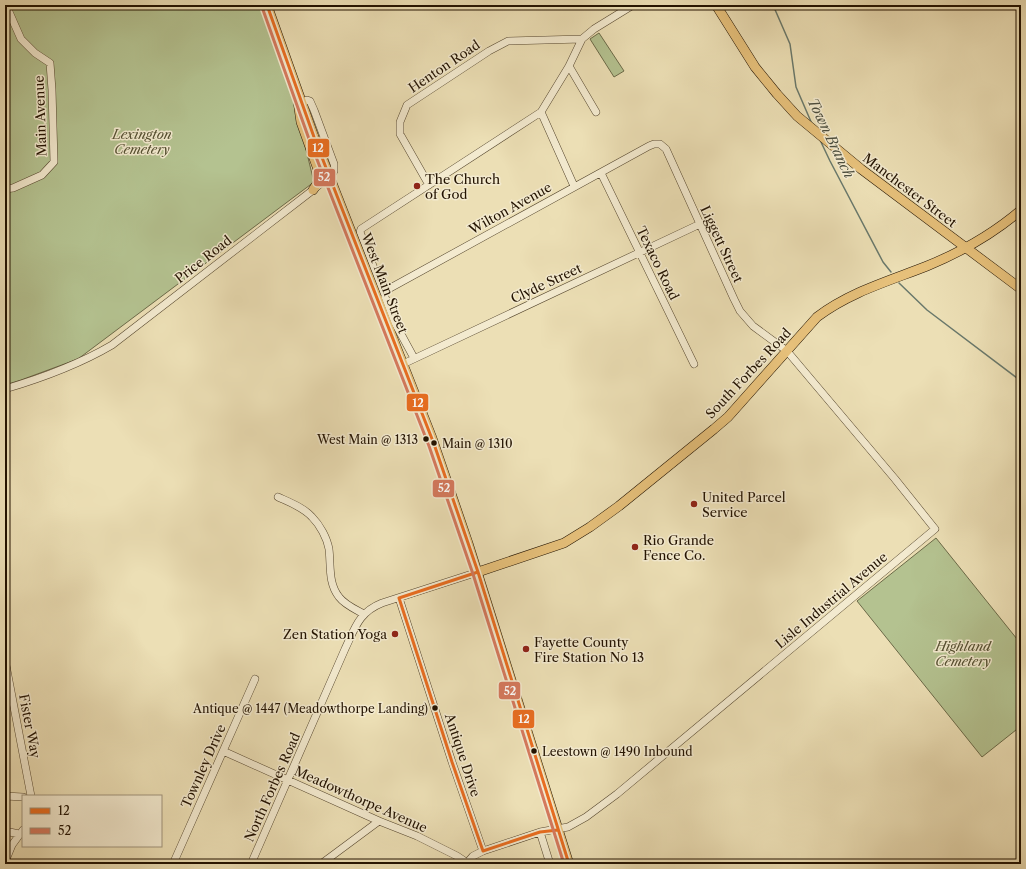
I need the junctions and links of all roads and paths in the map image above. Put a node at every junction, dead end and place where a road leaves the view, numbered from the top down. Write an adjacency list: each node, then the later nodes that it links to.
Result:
1 (6, 5): 15 (street, Main Avenue)
2 (266, 5): 7 (main road, West Main Street)
3 (633, 5): 5 (street)
4 (716, 5): 19 (main road, Manchester Street)
5 (582, 39): 6 (street); 13 (street, Henton Road)
6 (569, 66): 9 (street); 10 (street)
7 (295, 86): 8 (main road, West Main Street); 16 (main road)
8 (302, 102): 16 (street, Price Road); 22 (main road, West Main Street, bridge)
9 (542, 112): 13 (street); 14 (street)
10 (596, 112)
11 (650, 146): 12 (street, Wilton Avenue); 18 (street, Liggett Street)
12 (601, 173): 14 (street, Wilton Avenue); 20 (street, Texaco Road)
13 (429, 185): 22 (street)
14 (574, 186): 22 (street, Wilton Avenue)
15 (5, 189)
16 (313, 190): 27 (street, Price Road)
17 (1021, 210): 19 (main road, South Forbes Road)
18 (700, 224): 20 (street, Clyde Street); 23 (street, Liggett Street)
19 (966, 248): 21 (main road, Manchester Street); 23 (main road, South Forbes Road)
20 (640, 253): 24 (street, Clyde Street); 26 (street, Texaco Road)
21 (1021, 289)
22 (380, 295): 24 (street); 25 (main road, West Main Street)
23 (787, 351): 29 (main road, South Forbes Road); 40 (street, Lisle Industrial Avenue)
24 (414, 358): 25 (street, Clyde Street)
25 (403, 364): 29 (main road, West Main Street)
26 (694, 364)
27 (5, 389)
28 (278, 496): 31 (street)
29 (478, 572): 30 (street, North Forbes Road); 40 (main road, West Main Street)
30 (399, 598): 31 (street, North Forbes Road); 44 (street, Antique Drive)
31 (364, 614): 35 (street, North Forbes Road)
32 (5, 660): 36 (street, Fister Way)
33 (255, 679): 34 (street, Townley Drive)
34 (223, 751): 35 (street, Meadowthorpe Avenue); 46 (street, Townley Drive)
35 (289, 780): 39 (street, Meadowthorpe Avenue); 47 (street, North Forbes Road)
36 (30, 795)
37 (5, 796): 38 (street)
38 (22, 797)
39 (379, 821): 48 (street); 49 (street, Meadowthorpe Avenue)
40 (558, 830): 43 (street); 51 (main road, West Main Street)
41 (5, 831): 42 (street)
42 (21, 832): 45 (street)
43 (540, 832): 44 (street); 50 (street)
44 (483, 851): 49 (street)
45 (5, 862)
46 (173, 864)
47 (251, 864)
48 (321, 864)
49 (465, 864)
50 (550, 864)
51 (570, 864)

